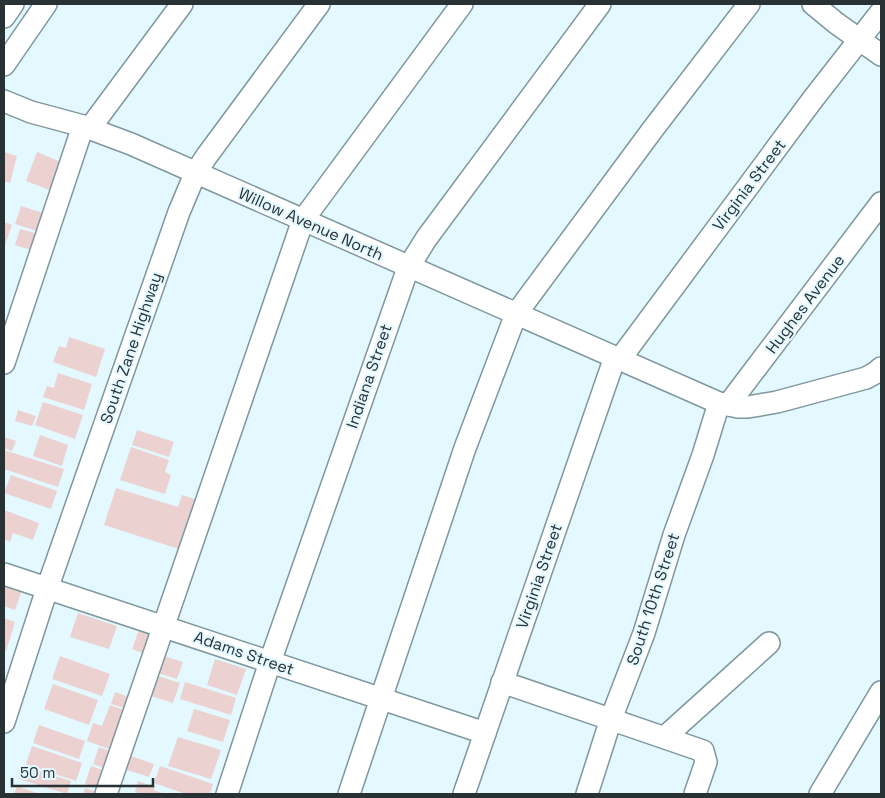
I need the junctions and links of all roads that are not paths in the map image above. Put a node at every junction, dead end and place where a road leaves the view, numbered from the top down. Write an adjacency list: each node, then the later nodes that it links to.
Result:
1 (13, 4): 10 (street)
2 (46, 4): 13 (street)
3 (182, 4): 15 (street)
4 (319, 4): 16 (street, South Zane Highway)
5 (462, 4): 18 (street)
6 (600, 4): 19 (street, Indiana Street)
7 (748, 4): 20 (street)
8 (813, 4): 11 (street)
9 (881, 12): 11 (street, Virginia Street)
10 (4, 17)
11 (860, 40): 12 (street); 21 (street, Virginia Street)
12 (881, 55)
13 (4, 65)
14 (4, 100): 15 (street, Willow Avenue North)
15 (86, 127): 16 (street, Willow Avenue North); 22 (street)
16 (196, 174): 18 (street, Willow Avenue North); 26 (street, South Zane Highway)
17 (881, 203): 24 (street, Hughes Avenue)
18 (303, 220): 19 (street, Willow Avenue North); 27 (street)
19 (408, 268): 20 (street, Willow Avenue North); 29 (street, Indiana Street)
20 (516, 314): 21 (street, Willow Avenue North); 32 (street)
21 (617, 358): 24 (street, Willow Avenue North); 30 (street, Virginia Street)
22 (4, 363)
23 (881, 368): 24 (street, Willow Avenue North)
24 (723, 404): 33 (street, South 10th Street)
25 (4, 574): 26 (street, Adams Street)
26 (47, 589): 27 (street, Adams Street); 34 (street, South Zane Highway)
27 (164, 625): 29 (street, Adams Street); 37 (street)
28 (769, 643): 36 (street)
29 (270, 662): 32 (street, Adams Street); 38 (street, Indiana Street)
30 (502, 682): 33 (street); 35 (street, Virginia Street)
31 (881, 692): 43 (street)
32 (380, 698): 35 (street, Adams Street); 39 (street)
33 (611, 719): 36 (street); 41 (street, South 10th Street)
34 (4, 722)
35 (485, 732): 40 (street, Virginia Street)
36 (664, 737): 42 (street)
37 (106, 794)
38 (227, 794)
39 (349, 794)
40 (464, 794)
41 (587, 794)
42 (695, 794)
43 (820, 794)

